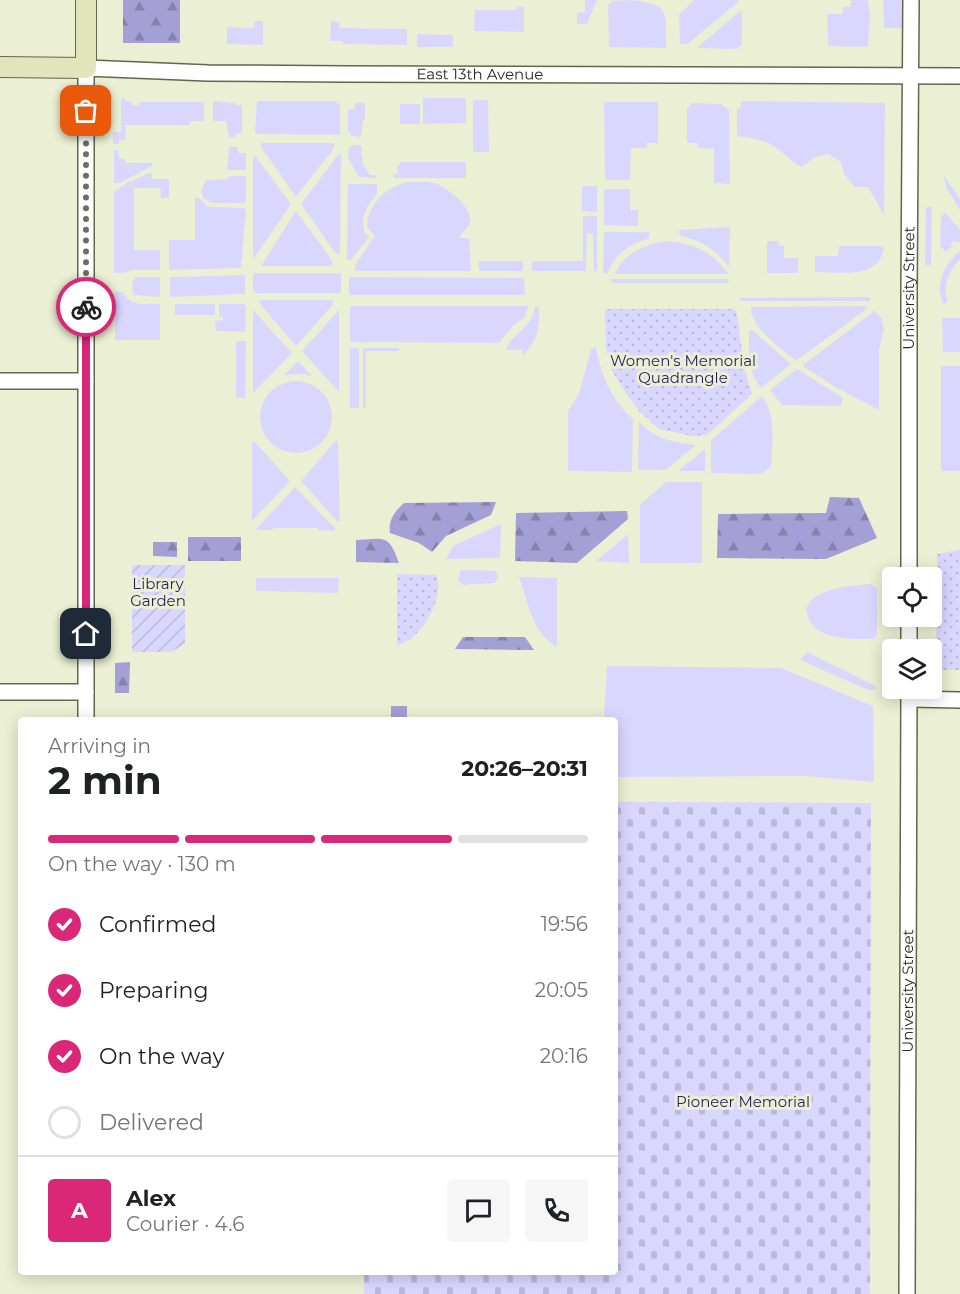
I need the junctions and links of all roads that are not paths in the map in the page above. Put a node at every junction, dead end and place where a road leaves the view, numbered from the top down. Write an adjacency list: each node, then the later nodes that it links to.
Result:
1 (86, 0): 4 (street)
2 (911, 0): 5 (street, University Street)
3 (0, 67): 4 (street, East 13th Avenue)
4 (86, 68): 5 (street, East 13th Avenue); 8 (street)
5 (910, 76): 6 (street, East 13th Avenue); 9 (street, University Street)
6 (960, 76)
7 (0, 381): 8 (street)
8 (86, 381): 11 (street)
9 (909, 567)
10 (0, 692): 11 (street)
11 (86, 692): 15 (street)
12 (942, 698): 14 (street)
13 (909, 699): 16 (street, University Street)
14 (960, 700)
15 (86, 717)
16 (907, 1294)

